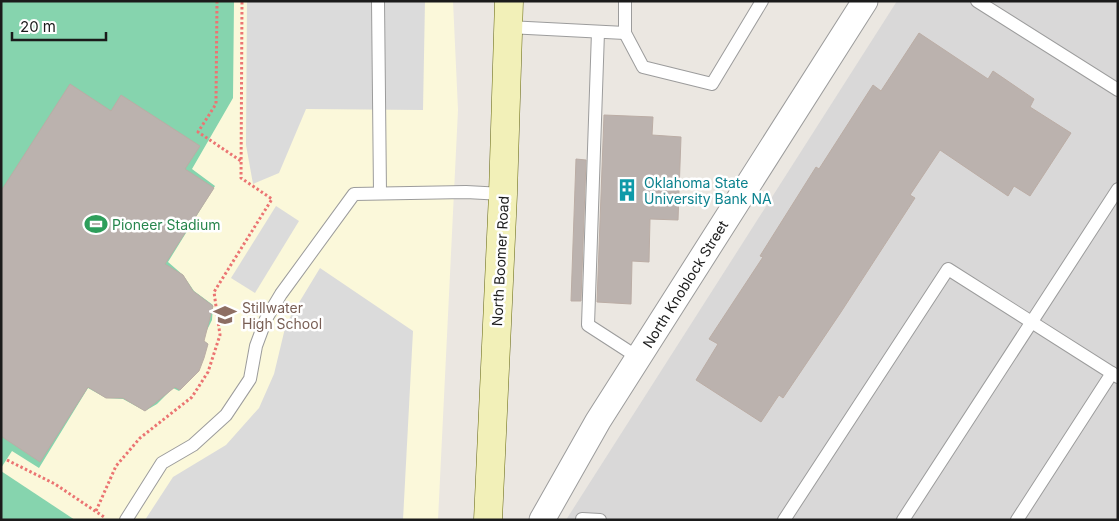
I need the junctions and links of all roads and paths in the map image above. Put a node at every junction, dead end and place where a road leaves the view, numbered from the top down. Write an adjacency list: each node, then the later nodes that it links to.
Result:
1 (217, 1): 12 (path)
2 (242, 1): 12 (path)
3 (378, 1): 14 (lane)
4 (625, 1): 10 (lane)
5 (762, 1): 10 (lane)
6 (866, 1): 17 (street, North Knoblock Street)
7 (977, 1): 11 (lane)
8 (508, 14): 9 (lane); 15 (main road, North Boomer Road)
9 (598, 32): 10 (lane); 17 (lane)
10 (625, 33)
11 (1118, 90)
12 (241, 160): 20 (path)
13 (1118, 189): 16 (lane)
14 (380, 193): 15 (lane); 23 (lane)
15 (502, 194): 24 (main road, North Boomer Road)
16 (1031, 322): 18 (lane); 27 (lane); 28 (lane)
17 (639, 358): 25 (street, North Knoblock Street)
18 (1115, 375): 29 (lane)
19 (7, 460): 20 (path)
20 (96, 511): 22 (path)
21 (582, 519): 26 (lane)
22 (109, 520)
23 (126, 520)
24 (488, 520)
25 (542, 520)
26 (600, 520)
27 (784, 520)
28 (903, 520)
29 (1017, 520)

